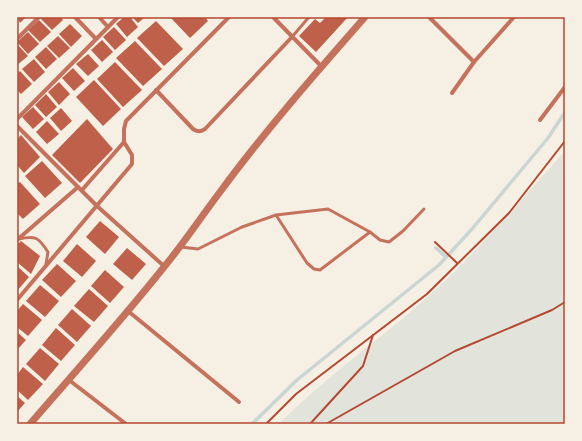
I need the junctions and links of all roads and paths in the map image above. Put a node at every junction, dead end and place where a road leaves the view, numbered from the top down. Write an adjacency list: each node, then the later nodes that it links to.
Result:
1 (39, 17): 13 (street)
2 (75, 17): 14 (street)
3 (99, 17): 11 (street)
4 (118, 17): 11 (street)
5 (229, 17): 18 (street)
6 (273, 17): 12 (street)
7 (309, 17): 12 (lane)
8 (365, 17): 16 (street)
9 (428, 17): 15 (street)
10 (514, 17): 15 (street)
11 (108, 27): 14 (street)
12 (292, 37): 16 (street); 18 (street)
13 (17, 39)
14 (96, 39): 20 (street)
15 (474, 62): 19 (street)
16 (322, 67): 33 (street)
17 (565, 87): 21 (street)
18 (156, 90): 24 (street)
19 (452, 93)
20 (17, 119)
21 (540, 120)
22 (17, 126): 25 (street)
23 (565, 141): 34 (path)
24 (124, 142): 26 (street); 27 (street)
25 (78, 187): 26 (street); 31 (street)
26 (82, 190): 27 (street)
27 (97, 206): 35 (street); 36 (street)
28 (424, 209): 30 (lane)
29 (276, 215): 30 (lane); 30 (lane); 33 (lane)
30 (370, 232)
31 (17, 240): 35 (lane)
32 (435, 242): 34 (path)
33 (181, 247): 36 (street)
34 (457, 263): 40 (path)
35 (45, 267): 37 (street)
36 (165, 267): 39 (street)
37 (17, 300)
38 (565, 302): 47 (path)
39 (128, 311): 41 (street); 42 (street)
40 (374, 334): 45 (path); 46 (path)
41 (69, 380): 43 (street); 44 (street)
42 (238, 402)
43 (30, 424)
44 (126, 424)
45 (266, 424)
46 (310, 424)
47 (326, 424)

